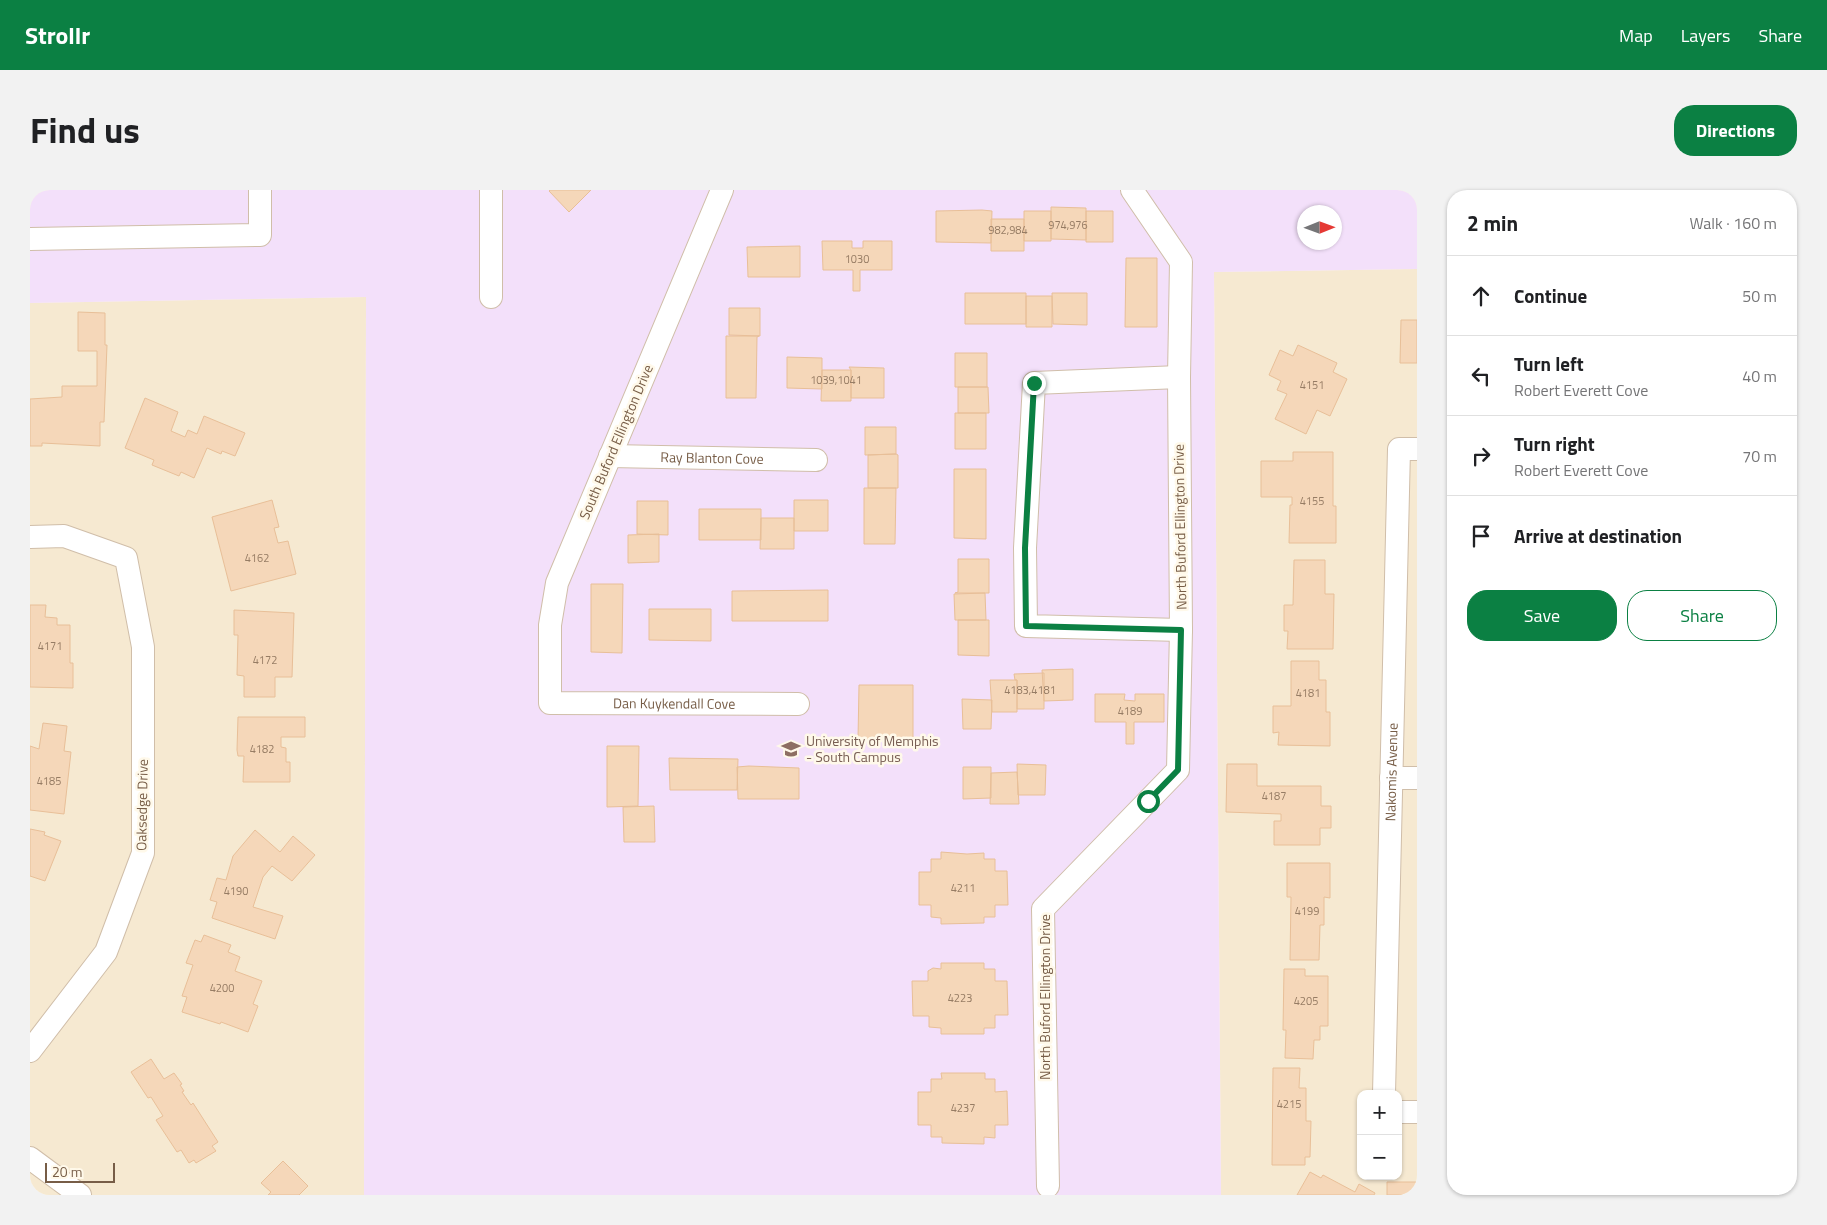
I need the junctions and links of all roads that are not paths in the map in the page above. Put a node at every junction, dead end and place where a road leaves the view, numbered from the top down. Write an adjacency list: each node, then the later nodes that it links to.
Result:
1 (260, 190): 5 (street)
2 (490, 190): 6 (street)
3 (722, 190): 9 (street, South Buford Ellington Drive)
4 (1132, 190): 7 (street, North Buford Ellington Drive)
5 (30, 239)
6 (491, 297)
7 (1179, 377): 12 (street, North Buford Ellington Drive); 12 (street)
8 (1408, 449): 15 (street, Nakomis Avenue)
9 (610, 456): 10 (street, Ray Blanton Cove); 13 (street, South Buford Ellington Drive)
10 (816, 460)
11 (30, 537): 17 (street, Oaksedge Drive)
12 (1181, 630): 22 (street, North Buford Ellington Drive)
13 (550, 703): 14 (street, Dan Kuykendall Cove)
14 (798, 704)
15 (1392, 778): 16 (street); 18 (street, Nakomis Avenue)
16 (1417, 778)
17 (30, 1051)
18 (1384, 1090)
19 (1402, 1112): 20 (street)
20 (1417, 1112)
21 (30, 1158): 23 (street)
22 (1048, 1186)
23 (80, 1195)

